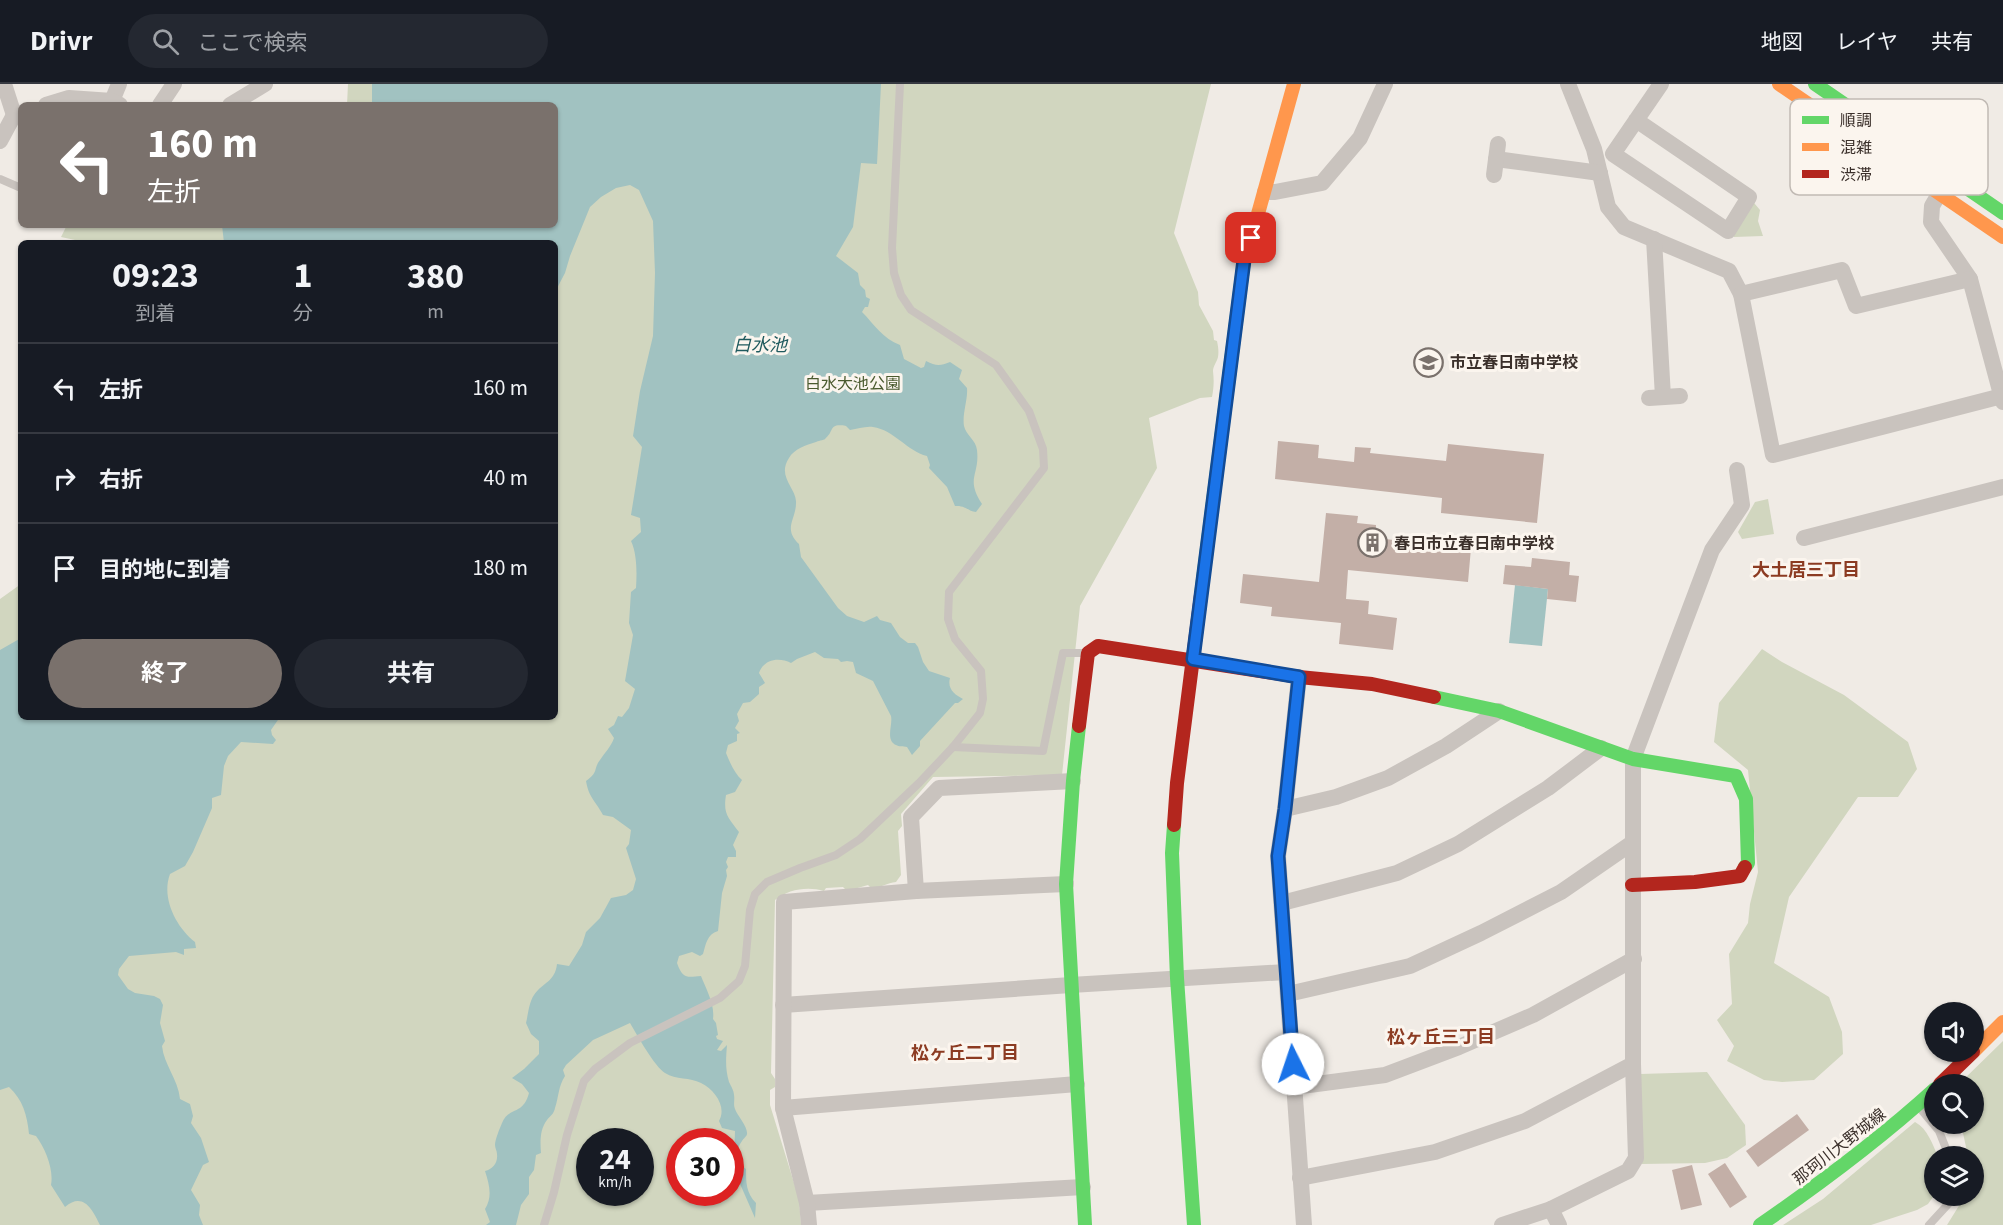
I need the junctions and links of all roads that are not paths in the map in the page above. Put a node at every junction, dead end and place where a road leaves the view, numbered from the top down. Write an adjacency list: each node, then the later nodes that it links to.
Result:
1 (4, 84): 19 (street)
2 (119, 84): 16 (street)
3 (174, 84): 17 (street)
4 (264, 84): 18 (street)
5 (900, 84): 44 (lane)
6 (1294, 84): 26 (street)
7 (1385, 84): 26 (street)
8 (1568, 84): 23 (street)
9 (1661, 84): 20 (street)
10 (1779, 84): 12 (street)
11 (1823, 86): 13 (street)
12 (1801, 99)
13 (1841, 99)
14 (56, 102): 15 (street)
15 (107, 102)
16 (116, 102)
17 (162, 102)
18 (235, 102)
19 (18, 114): 21 (street)
20 (1636, 120): 20 (street)
21 (2, 135)
22 (1496, 159): 23 (street)
23 (1600, 173): 32 (street)
24 (0, 180): 25 (lane)
25 (18, 188)
26 (1265, 192): 41 (street)
27 (1938, 195): 33 (street)
28 (1940, 195): 31 (street)
29 (1977, 195): 30 (street)
30 (2003, 213)
31 (2003, 237)
32 (1654, 239): 34 (street); 35 (street)
33 (1970, 279): 34 (street); 36 (street)
34 (1741, 294): 36 (street)
35 (1664, 397)
36 (2002, 399)
37 (1737, 470): 46 (street)
38 (2003, 487): 39 (street)
39 (1804, 538)
40 (1088, 653): 41 (street); 44 (lane); 47 (street)
41 (1193, 659): 42 (street); 56 (street)
42 (1299, 677): 43 (street); 48 (street)
43 (1499, 711): 45 (street); 48 (street)
44 (953, 747): 76 (lane)
45 (1601, 748): 46 (street); 53 (street)
46 (1633, 759): 49 (street); 51 (street)
47 (1072, 781): 50 (street); 52 (street)
48 (1285, 809): 53 (street)
49 (1632, 843): 51 (street); 58 (street)
50 (1066, 884): 52 (street); 57 (street)
51 (1632, 885): 54 (street)
52 (916, 891): 59 (street)
53 (1282, 903): 55 (street)
54 (1634, 959): 63 (street); 66 (street)
55 (1287, 972): 56 (street); 58 (street)
56 (1177, 978): 57 (street); 79 (street)
57 (1071, 984): 59 (street); 65 (street)
58 (1288, 994): 66 (street)
59 (783, 1005): 69 (street)
60 (2003, 1022): 61 (street)
61 (1984, 1041)
62 (1963, 1062): 64 (street)
63 (1633, 1064): 71 (street); 75 (street)
64 (1950, 1074)
65 (1077, 1084): 69 (street); 72 (street)
66 (1294, 1087): 71 (street)
67 (1924, 1099): 68 (street, 那珂川大野城線)
68 (1917, 1106): 70 (lane); 83 (street, 那珂川大野城線)
69 (783, 1108): 73 (street)
70 (1945, 1146)
71 (1300, 1178): 80 (street)
72 (1083, 1187): 73 (street); 78 (street)
73 (807, 1203): 77 (street)
74 (1946, 1206): 84 (lane)
75 (1551, 1209): 81 (street); 82 (street)
76 (544, 1225)
77 (809, 1225)
78 (1085, 1225)
79 (1194, 1225)
80 (1304, 1225)
81 (1502, 1225)
82 (1559, 1225)
83 (1760, 1225)
84 (1929, 1225)

